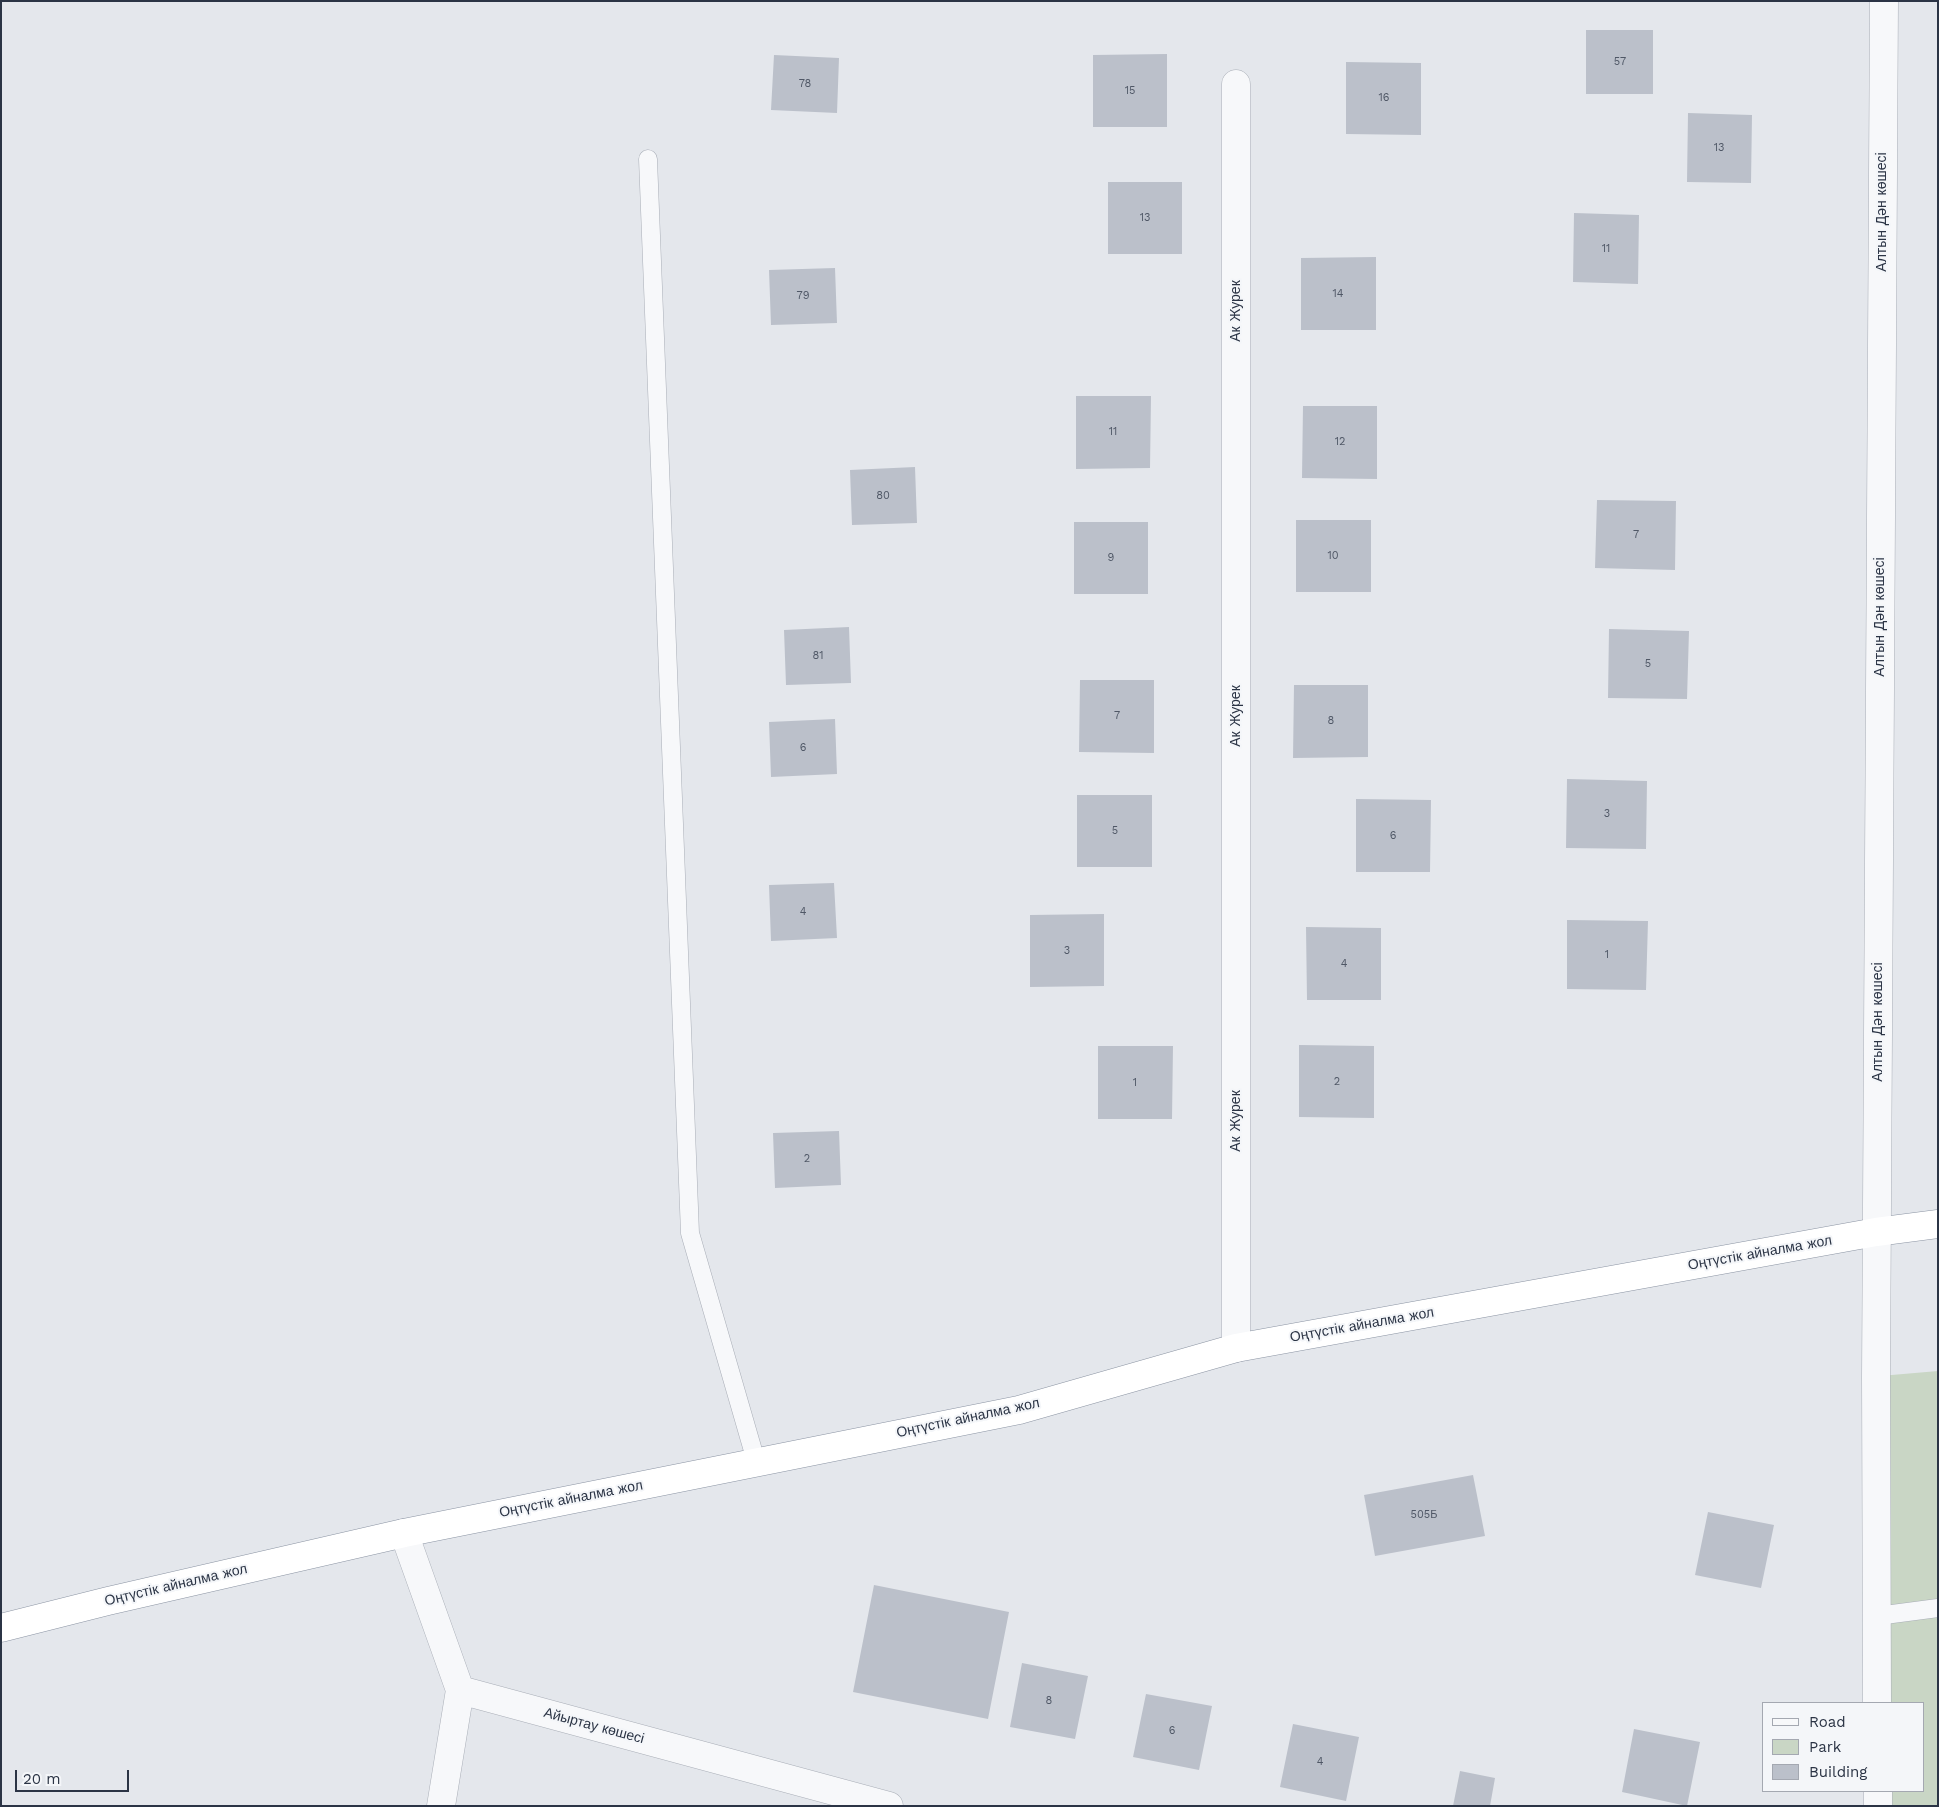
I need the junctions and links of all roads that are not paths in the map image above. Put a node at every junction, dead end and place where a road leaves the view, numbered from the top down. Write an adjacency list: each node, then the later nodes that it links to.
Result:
1 (1884, 1): 5 (street, Алтын Дән көшесі)
2 (1236, 84): 6 (street, Ак Журек)
3 (648, 159): 7 (lane)
4 (1938, 1224): 5 (highway, Оңтүстік айналма жол)
5 (1876, 1232): 6 (highway, Оңтүстік айналма жол); 10 (street, Алтын Дән көшесі)
6 (1236, 1348): 7 (highway, Оңтүстік айналма жол)
7 (756, 1462): 8 (highway, Оңтүстік айналма жол)
8 (404, 1533): 11 (highway, Оңтүстік айналма жол); 12 (street)
9 (1938, 1608): 10 (lane)
10 (1876, 1616): 13 (street, Алтын Дән көшесі)
11 (5, 1622)
12 (460, 1690): 15 (street); 16 (street, Айыртау көшесі)
13 (1877, 1702)
14 (1878, 1792): 17 (street)
15 (441, 1806)
16 (889, 1806)
17 (1878, 1806)

